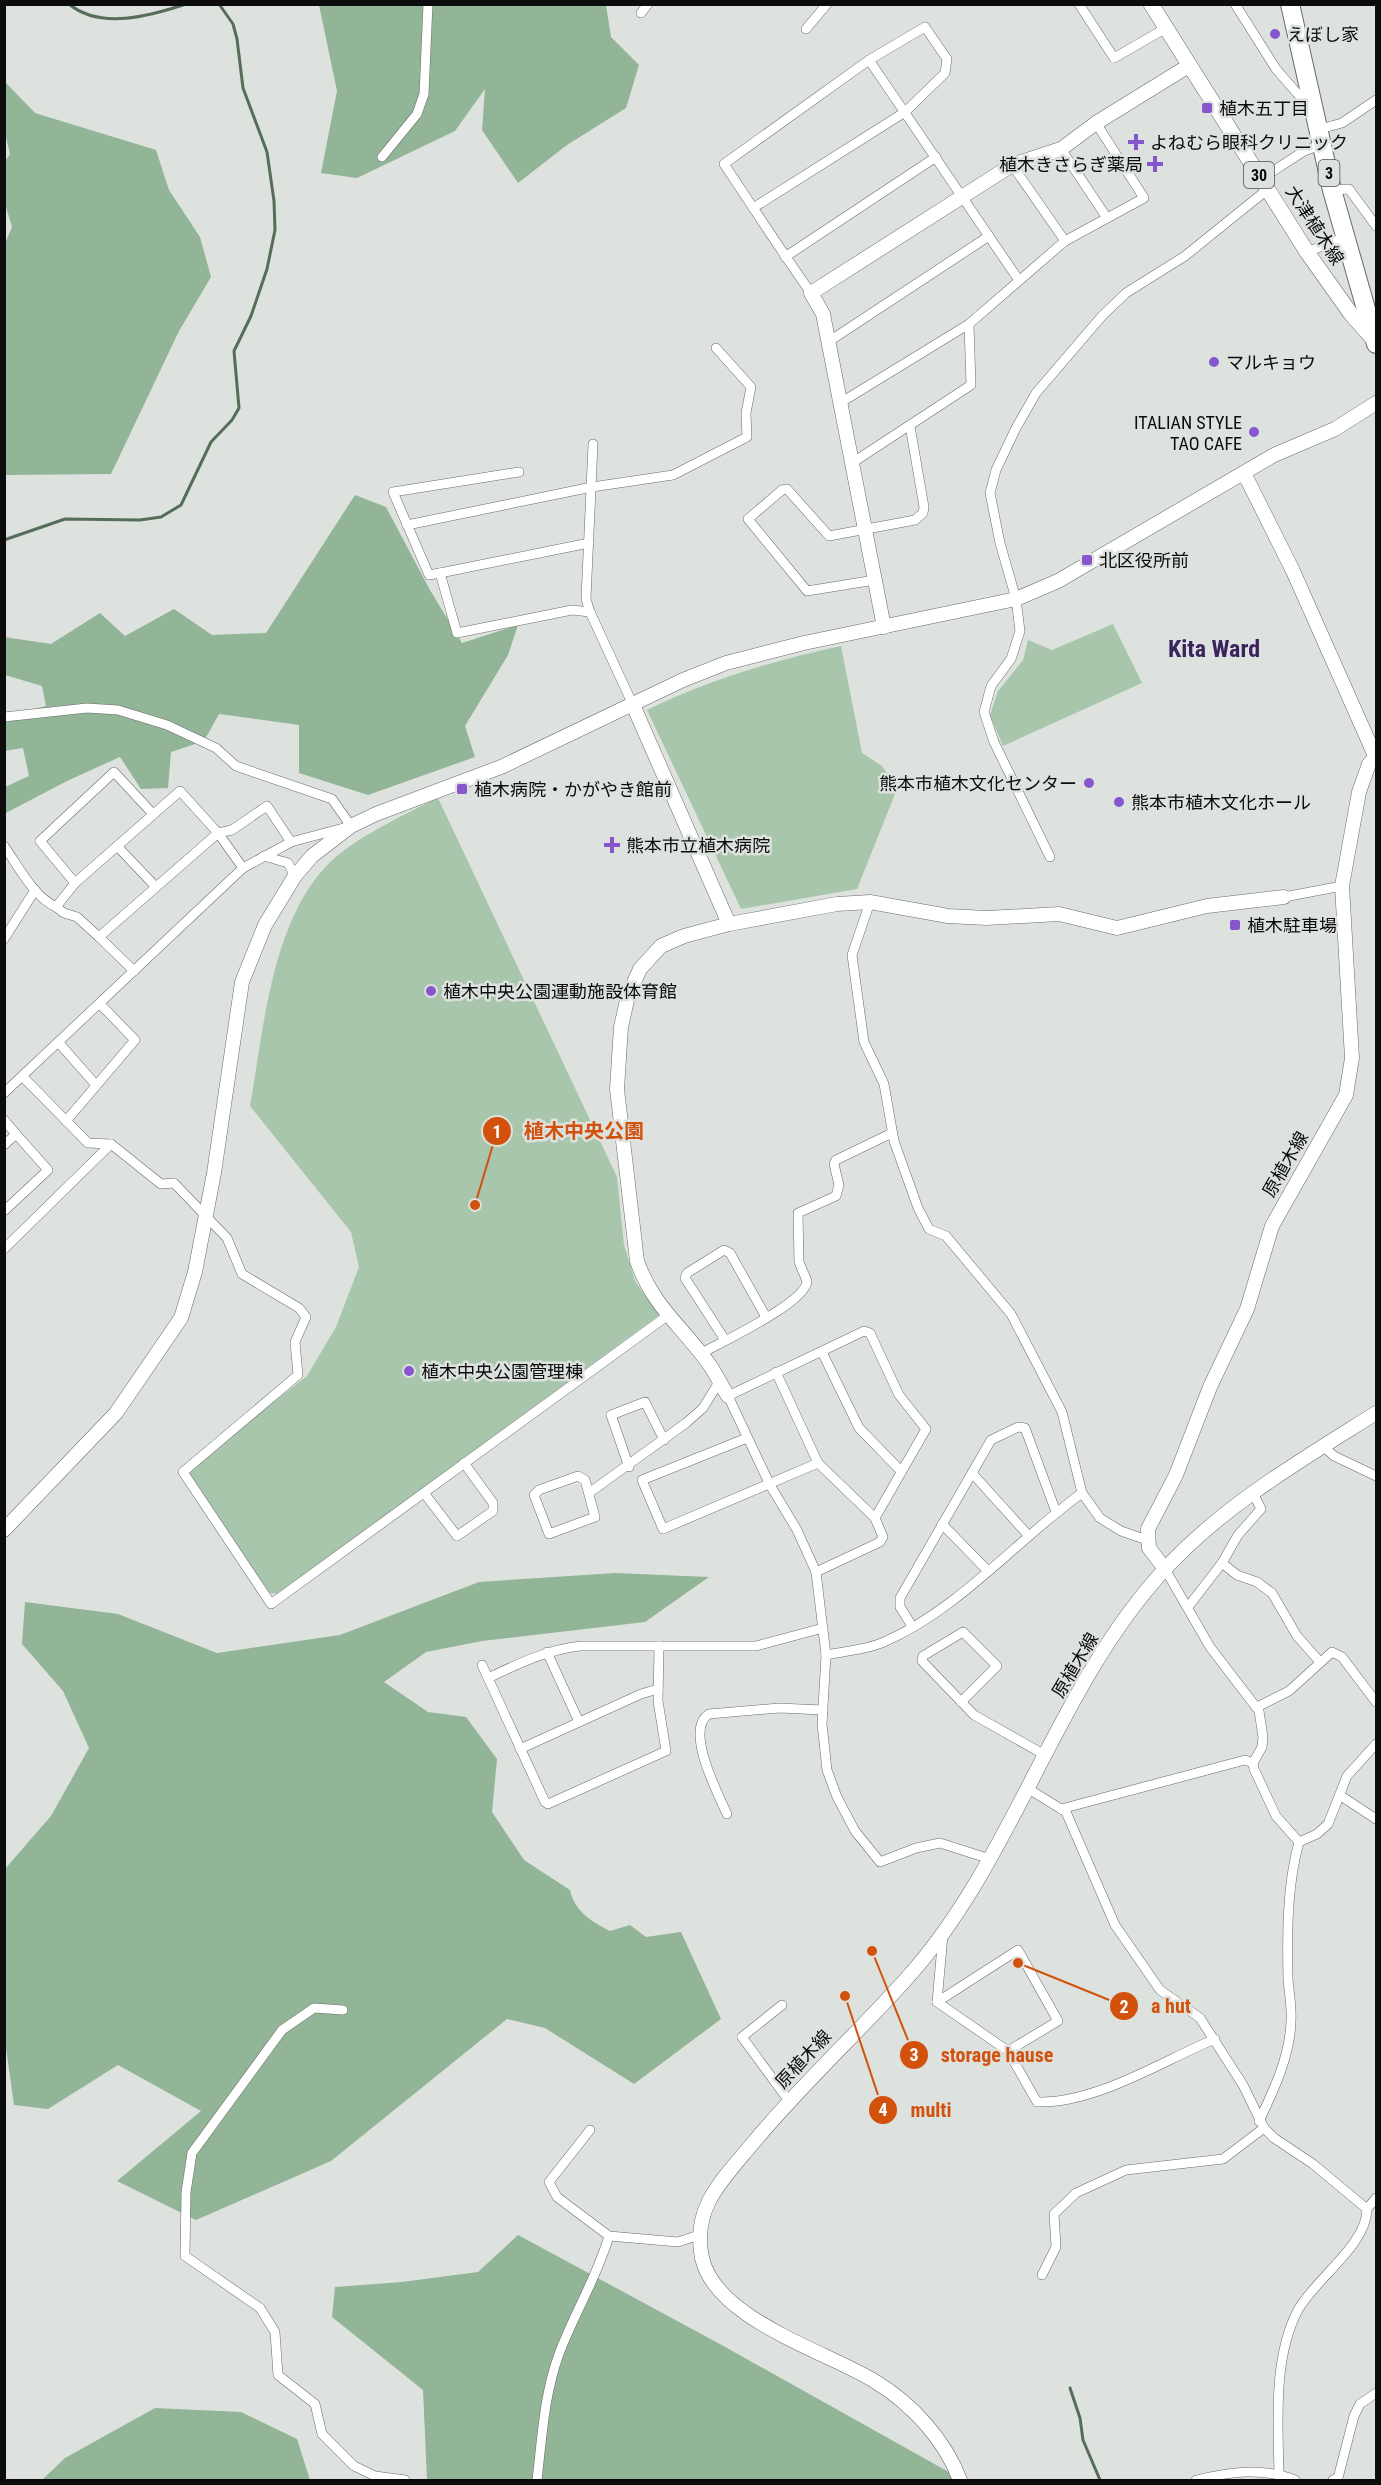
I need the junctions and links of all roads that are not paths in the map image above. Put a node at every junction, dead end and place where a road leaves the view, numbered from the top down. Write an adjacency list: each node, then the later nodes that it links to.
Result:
1 (428, 4): 18 (street)
2 (648, 4): 8 (street)
3 (827, 4): 10 (street)
4 (1079, 4): 9 (street)
5 (1151, 4): 9 (main road, 大津植木線 / 30)
6 (1235, 4): 16 (street)
7 (1290, 4): 16 (highway, 3)
8 (640, 13)
9 (1166, 28): 12 (main road, 大津植木線 / 30)
10 (806, 29)
11 (869, 60): 14 (street); 14 (street); 24 (street)
12 (1190, 65): 15 (street); 21 (main road, 大津植木線 / 30)
13 (1377, 100): 16 (street)
14 (904, 112): 19 (street); 24 (street)
15 (1096, 123): 17 (street); 25 (street)
16 (1319, 129): 21 (street); 22 (highway, 3)
17 (1061, 149): 20 (street); 25 (street)
18 (382, 157)
19 (936, 158): 23 (street); 31 (street)
20 (1012, 165): 23 (street); 29 (street)
21 (1265, 184): 30 (main road, 大津植木線 / 30); 51 (street)
22 (1332, 190): 26 (street); 28 (highway, 3)
23 (963, 195): 27 (street); 33 (street)
24 (753, 208): 31 (street)
25 (1107, 218): 29 (street)
26 (1377, 226)
27 (989, 236): 32 (street); 36 (street)
28 (1346, 237): 30 (street); 35 (highway, 3)
29 (1065, 241): 32 (street)
30 (1307, 252): 35 (main road, 大津植木線 / 30)
31 (785, 257): 33 (street)
32 (1018, 279): 34 (street)
33 (812, 293): 36 (street)
34 (969, 324): 38 (street); 40 (street)
35 (1376, 341)
36 (828, 342): 38 (street)
37 (716, 348): 45 (street)
38 (840, 403): 42 (street)
39 (1377, 403): 44 (street)
40 (910, 426): 42 (street); 47 (street)
41 (593, 444): 45 (street)
42 (852, 463): 47 (street)
43 (519, 472): 46 (street)
44 (1244, 473): 51 (street); 56 (street)
45 (592, 487): 46 (street); 48 (street)
46 (407, 525): 49 (street)
47 (865, 529): 50 (street); 50 (street)
48 (590, 543): 49 (street); 52 (street)
49 (440, 573): 52 (street)
50 (875, 579): 53 (street)
51 (1016, 599): 53 (street); 64 (street)
52 (590, 612): 54 (street)
53 (884, 627): 54 (street)
54 (633, 705): 58 (street); 74 (street)
55 (4, 717): 58 (street)
56 (1376, 758): 69 (street, 原植木線)
57 (153, 814): 59 (street); 62 (street); 67 (street)
58 (351, 826): 60 (street); 66 (street)
59 (218, 833): 60 (street); 65 (street); 68 (street)
60 (291, 842): 63 (street)
61 (4, 846): 70 (street)
62 (117, 846): 67 (street); 68 (street)
63 (264, 856): 65 (street); 66 (street)
64 (1050, 856)
65 (243, 868): 77 (street)
66 (295, 876): 90 (street)
67 (75, 883): 73 (street)
68 (155, 886): 75 (street)
69 (1342, 886): 71 (street); 121 (street, 原植木線)
70 (35, 890): 73 (street); 76 (street)
71 (1284, 897): 72 (street)
72 (870, 902): 74 (street); 85 (street)
73 (56, 907): 75 (street)
74 (729, 924): 92 (street)
75 (99, 937): 77 (street)
76 (4, 939)
77 (134, 970): 78 (street)
78 (100, 1004): 79 (street); 81 (street)
79 (59, 1043): 80 (street); 81 (street)
80 (24, 1077): 82 (street); 84 (street)
81 (96, 1085): 84 (street)
82 (4, 1093)
83 (4, 1120): 86 (street)
84 (66, 1121): 87 (street)
85 (892, 1133): 93 (street); 114 (street)
86 (16, 1134): 88 (street); 89 (street)
87 (111, 1144): 90 (street); 91 (street)
88 (4, 1145)
89 (4, 1212)
90 (206, 1214): 112 (street); 119 (street)
91 (4, 1249)
92 (667, 1316): 96 (street); 104 (street)
93 (766, 1317): 94 (street); 94 (street)
94 (725, 1340): 96 (street)
95 (822, 1352): 97 (street); 107 (street); 107 (street)
96 (700, 1354): 98 (street)
97 (776, 1372): 99 (street); 105 (street)
98 (719, 1382): 99 (street); 102 (street)
99 (728, 1396): 101 (street)
100 (1377, 1413): 103 (street, 原植木線)
101 (747, 1438): 110 (street); 111 (street)
102 (664, 1440): 106 (street); 106 (street)
103 (1323, 1446): 109 (street); 115 (street, 原植木線)
104 (464, 1463): 112 (street); 112 (street)
105 (818, 1463): 111 (street); 117 (street)
106 (631, 1465): 110 (street); 113 (street)
107 (901, 1472): 117 (street)
108 (972, 1473): 116 (street); 118 (street); 120 (street)
109 (1377, 1476)
110 (642, 1480): 111 (street)
111 (770, 1485): 125 (street)
112 (424, 1493)
113 (589, 1493): 113 (street)
114 (1082, 1493): 116 (street); 121 (street)
115 (1253, 1493): 122 (street); 123 (street, 原植木線)
116 (1056, 1512): 120 (street)
117 (875, 1518): 125 (street)
118 (942, 1524): 124 (street); 127 (street)
119 (4, 1530)
120 (1028, 1535): 124 (street)
121 (1147, 1540): 123 (street)
122 (1222, 1563): 126 (street); 132 (street)
123 (1165, 1569): 126 (street); 143 (street, 原植木線)
124 (988, 1571): 127 (street)
125 (816, 1572): 128 (street)
126 (1188, 1607): 138 (street)
127 (912, 1626): 131 (street)
128 (823, 1628): 129 (street); 131 (street)
129 (659, 1646): 130 (street); 135 (street)
130 (547, 1652): 134 (street); 140 (street)
131 (826, 1655): 139 (street)
132 (1320, 1662): 137 (street); 138 (street)
133 (482, 1665): 134 (street)
134 (488, 1678): 142 (street)
135 (658, 1689): 140 (street); 142 (street)
136 (961, 1702): 136 (street); 143 (street)
137 (1377, 1702)
138 (1257, 1707): 144 (street)
139 (823, 1710): 148 (street); 151 (street)
140 (579, 1722): 142 (street)
141 (1377, 1744): 146 (street)
142 (520, 1749)
143 (1045, 1755): 145 (street, 原植木線)
144 (1253, 1763): 147 (street); 150 (street)
145 (1027, 1788): 147 (street); 151 (street, 原植木線)
146 (1341, 1796): 149 (street); 150 (street)
147 (1061, 1809): 156 (street)
148 (727, 1814)
149 (1377, 1819)
150 (1299, 1842): 159 (street)
151 (990, 1859): 152 (street, 原植木線)
152 (943, 1933): 153 (street); 158 (street, 原植木線)
153 (937, 2002): 157 (street); 157 (street)
154 (782, 2005): 158 (street)
155 (343, 2010): 168 (street)
156 (1215, 2039): 157 (street); 159 (street)
157 (1008, 2051)
158 (789, 2101): 163 (street, 原植木線)
159 (1262, 2125): 162 (street); 165 (street)
160 (590, 2130): 164 (street)
161 (1377, 2198): 162 (street)
162 (1366, 2209): 167 (street)
163 (699, 2235): 164 (street); 170 (street, 原植木線)
164 (609, 2236): 169 (street)
165 (1042, 2275)
166 (1377, 2393): 173 (street)
167 (1279, 2474): 171 (street); 172 (street)
168 (405, 2481)
169 (537, 2481)
170 (960, 2481)
171 (1196, 2481)
172 (1295, 2481)
173 (1333, 2481)

